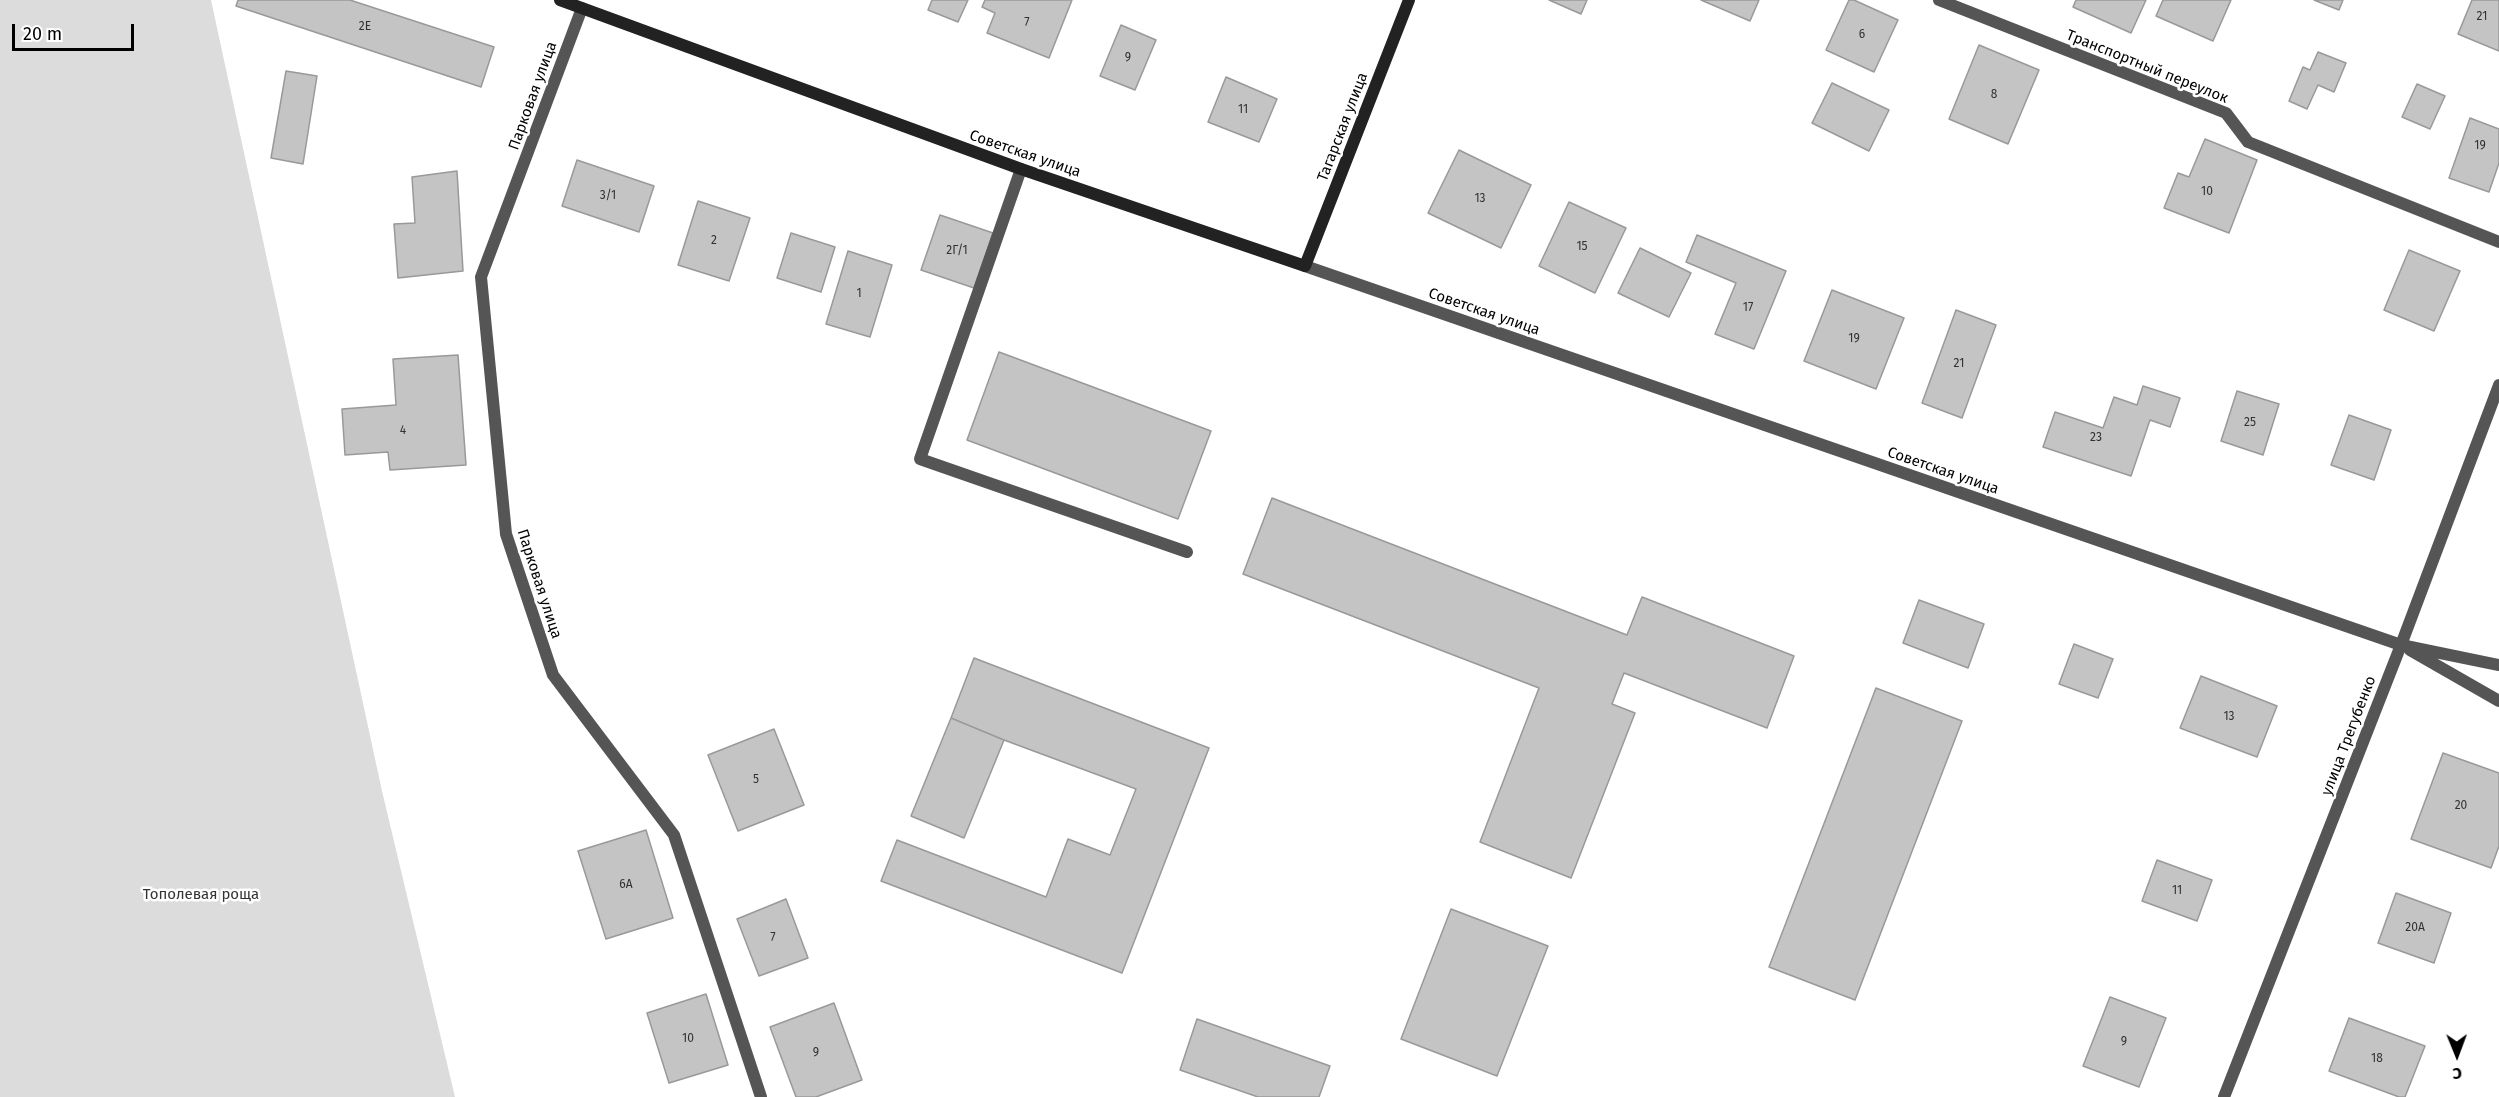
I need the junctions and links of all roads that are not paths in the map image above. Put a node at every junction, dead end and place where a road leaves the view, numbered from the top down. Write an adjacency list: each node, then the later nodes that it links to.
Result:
1 (560, 0): 4 (street, Советская улица)
2 (1408, 0): 7 (street, Тагарская улица)
3 (1940, 0): 6 (street, Транспортный переулок)
4 (582, 8): 5 (street, Советская улица); 13 (street, Парковая улица)
5 (1021, 169): 7 (street, Советская улица); 9 (street)
6 (2499, 242)
7 (1305, 266): 10 (street, Советская улица)
8 (2499, 385): 10 (street, улица Трегубенко)
9 (1187, 552)
10 (2401, 645): 11 (street, Советская улица); 12 (street, Советская улица); 14 (street, улица Трегубенко)
11 (2499, 665)
12 (2499, 701)
13 (761, 1097)
14 (2224, 1097)

